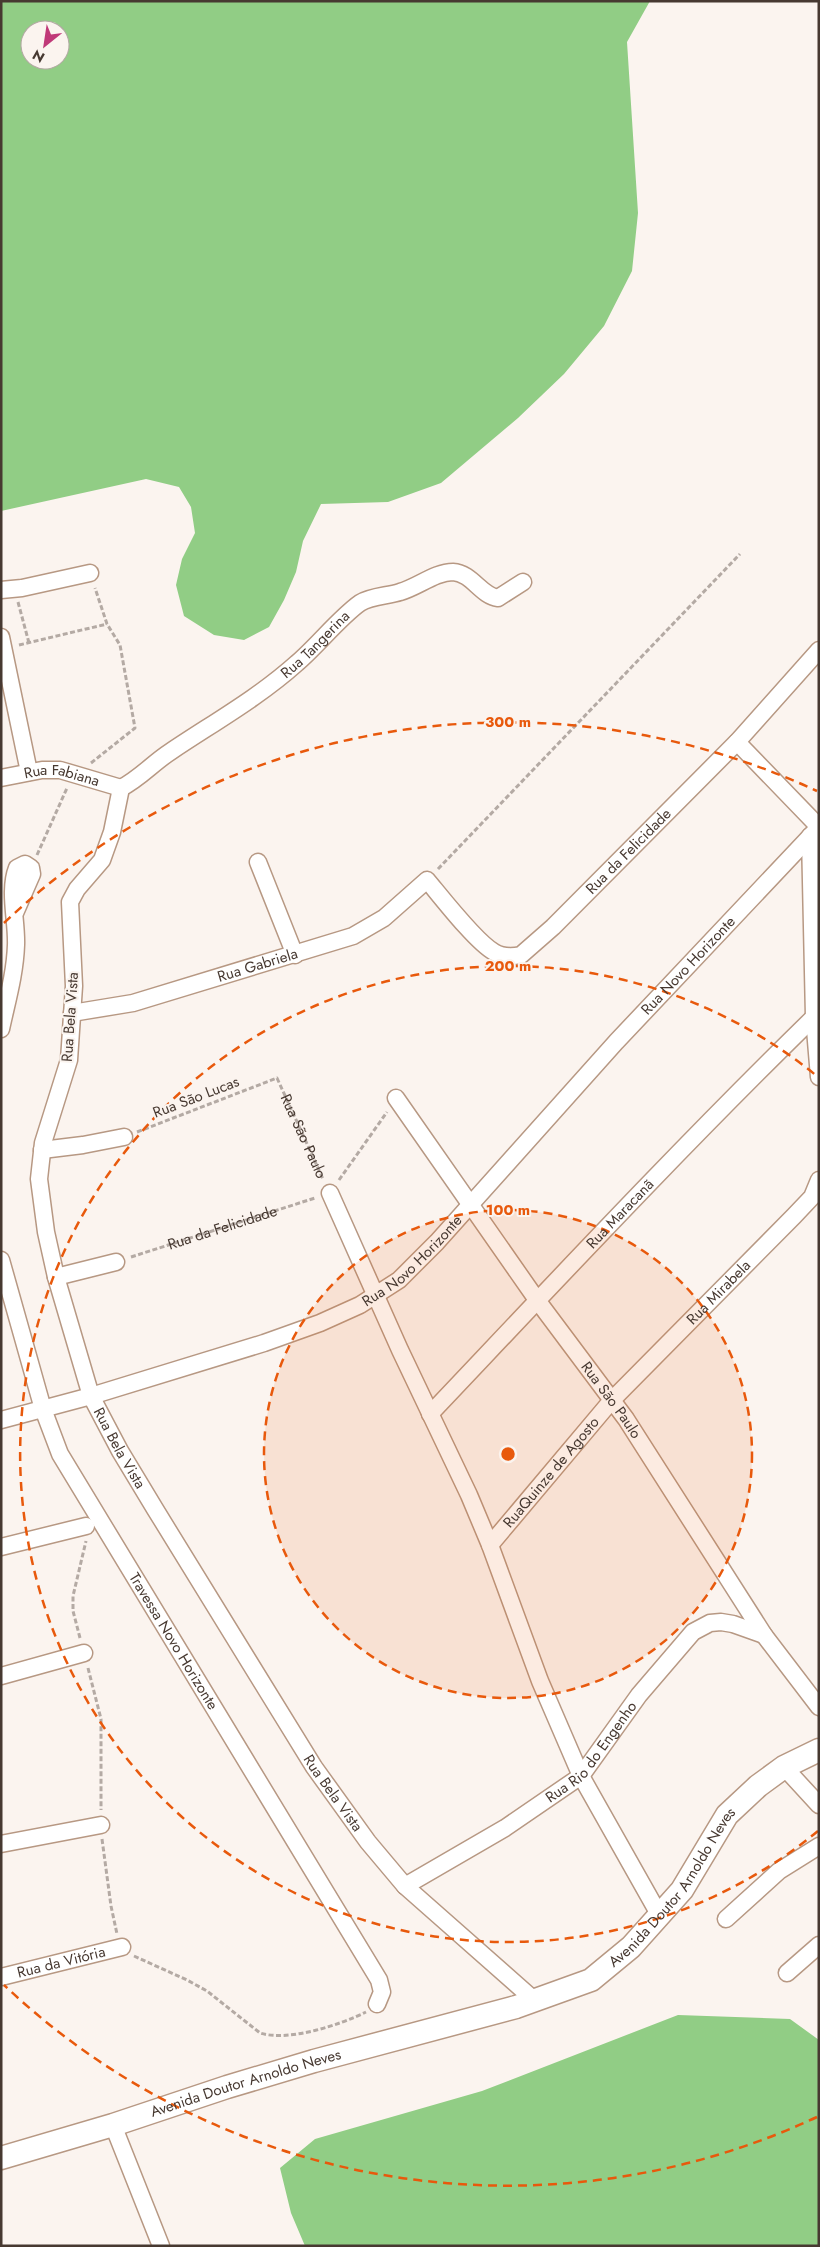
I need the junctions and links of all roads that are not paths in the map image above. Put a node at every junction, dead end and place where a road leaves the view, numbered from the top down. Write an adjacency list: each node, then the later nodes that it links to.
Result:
1 (90, 573): 3 (street)
2 (523, 582): 9 (street, Rua Tangerina)
3 (8, 589)
4 (2, 643): 7 (street)
5 (819, 650): 6 (street, Rua da Felicidade)
6 (736, 742): 10 (street); 13 (street, Rua da Felicidade)
7 (29, 772): 8 (street, Rua Fabiana); 9 (street, Rua Fabiana)
8 (1, 778)
9 (121, 788): 16 (street, Rua Bela Vista)
10 (816, 830): 17 (street); 26 (street, Rua Novo Horizonte)
11 (258, 862): 15 (street)
12 (31, 868): 14 (street)
13 (427, 880): 15 (street, Rua Gabriela)
14 (10, 909): 18 (street)
15 (295, 955): 16 (street, Rua Gabriela)
16 (72, 1013): 23 (street, Rua Bela Vista)
17 (814, 1017): 19 (street); 32 (street, Rua Maracanã)
18 (1, 1029)
19 (818, 1069): 20 (street)
20 (819, 1077)
21 (396, 1098): 26 (street, Rua São Paulo)
22 (124, 1137): 23 (street)
23 (42, 1150): 29 (street, Rua Bela Vista)
24 (819, 1180): 34 (street, Rua Mirabela)
25 (330, 1193): 31 (street)
26 (471, 1203): 31 (street, Rua Novo Horizonte); 32 (street, Rua São Paulo)
27 (1, 1260): 30 (street, Travessa Novo Horizonte)
28 (116, 1262): 29 (street)
29 (56, 1277): 33 (street, Rua Bela Vista)
30 (4, 1288): 35 (street, Travessa Novo Horizonte)
31 (376, 1296): 33 (street, Rua Novo Horizonte); 36 (street)
32 (537, 1300): 34 (street, Rua São Paulo); 36 (street, Rua Maracanã)
33 (91, 1396): 35 (street, Rua Novo Horizonte); 52 (street, Rua Bela Vista)
34 (612, 1400): 39 (street, RuaQuinze de Agosto); 41 (street, Rua São Paulo)
35 (43, 1409): 37 (street, Rua Novo Horizonte); 60 (street, Travessa Novo Horizonte)
36 (430, 1414): 39 (street)
37 (1, 1420)
38 (86, 1526): 40 (street)
39 (490, 1545): 47 (street)
40 (1, 1547)
41 (764, 1634): 44 (street, Rua São Paulo); 47 (street, Rua Rio do Engenho)
42 (84, 1653): 43 (street)
43 (1, 1676)
44 (819, 1707)
45 (819, 1750): 46 (main road, Avenida Doutor Arnoldo Neves)
46 (784, 1767): 48 (street); 53 (main road, Avenida Doutor Arnoldo Neves)
47 (581, 1776): 52 (street, Rua Rio do Engenho); 53 (street)
48 (819, 1806)
49 (101, 1825): 50 (street)
50 (1, 1844)
51 (819, 1846): 54 (street)
52 (405, 1886): 59 (street, Rua Bela Vista)
53 (660, 1916): 59 (main road, Avenida Doutor Arnoldo Neves)
54 (726, 1920)
55 (819, 1945): 57 (street)
56 (122, 1947): 58 (street, Rua da Vitória)
57 (787, 1973)
58 (1, 1977)
59 (524, 2003): 61 (main road, Avenida Doutor Arnoldo Neves)
60 (376, 2004)
61 (113, 2125): 62 (main road, Avenida Doutor Arnoldo Neves); 63 (street)
62 (1, 2158)
63 (161, 2246)

